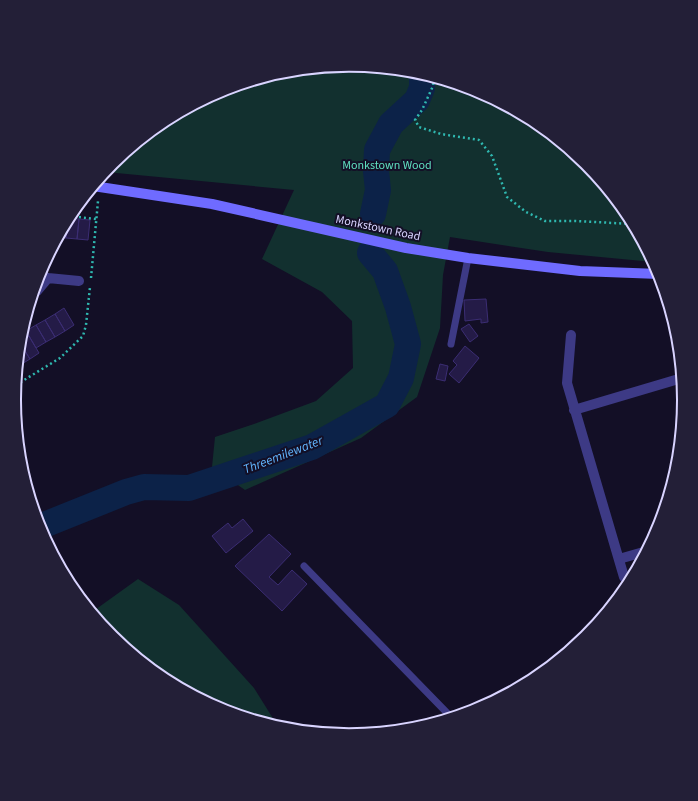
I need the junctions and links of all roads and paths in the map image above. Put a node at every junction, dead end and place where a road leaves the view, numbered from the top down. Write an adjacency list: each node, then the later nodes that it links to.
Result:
1 (433, 84): 6 (path)
2 (100, 187): 7 (street, Monkstown Road)
3 (98, 201): 5 (path)
4 (77, 217): 5 (path)
5 (96, 219): 14 (path)
6 (625, 224)
7 (468, 258): 8 (street, Monkstown Road); 12 (lane)
8 (651, 274)
9 (45, 276): 10 (street)
10 (79, 281)
11 (571, 336): 15 (street)
12 (451, 344)
13 (676, 380): 15 (street)
14 (22, 381)
15 (574, 410): 17 (street)
16 (639, 553): 17 (street)
17 (618, 559): 19 (street)
18 (304, 566): 20 (lane)
19 (624, 577)
20 (447, 713)

